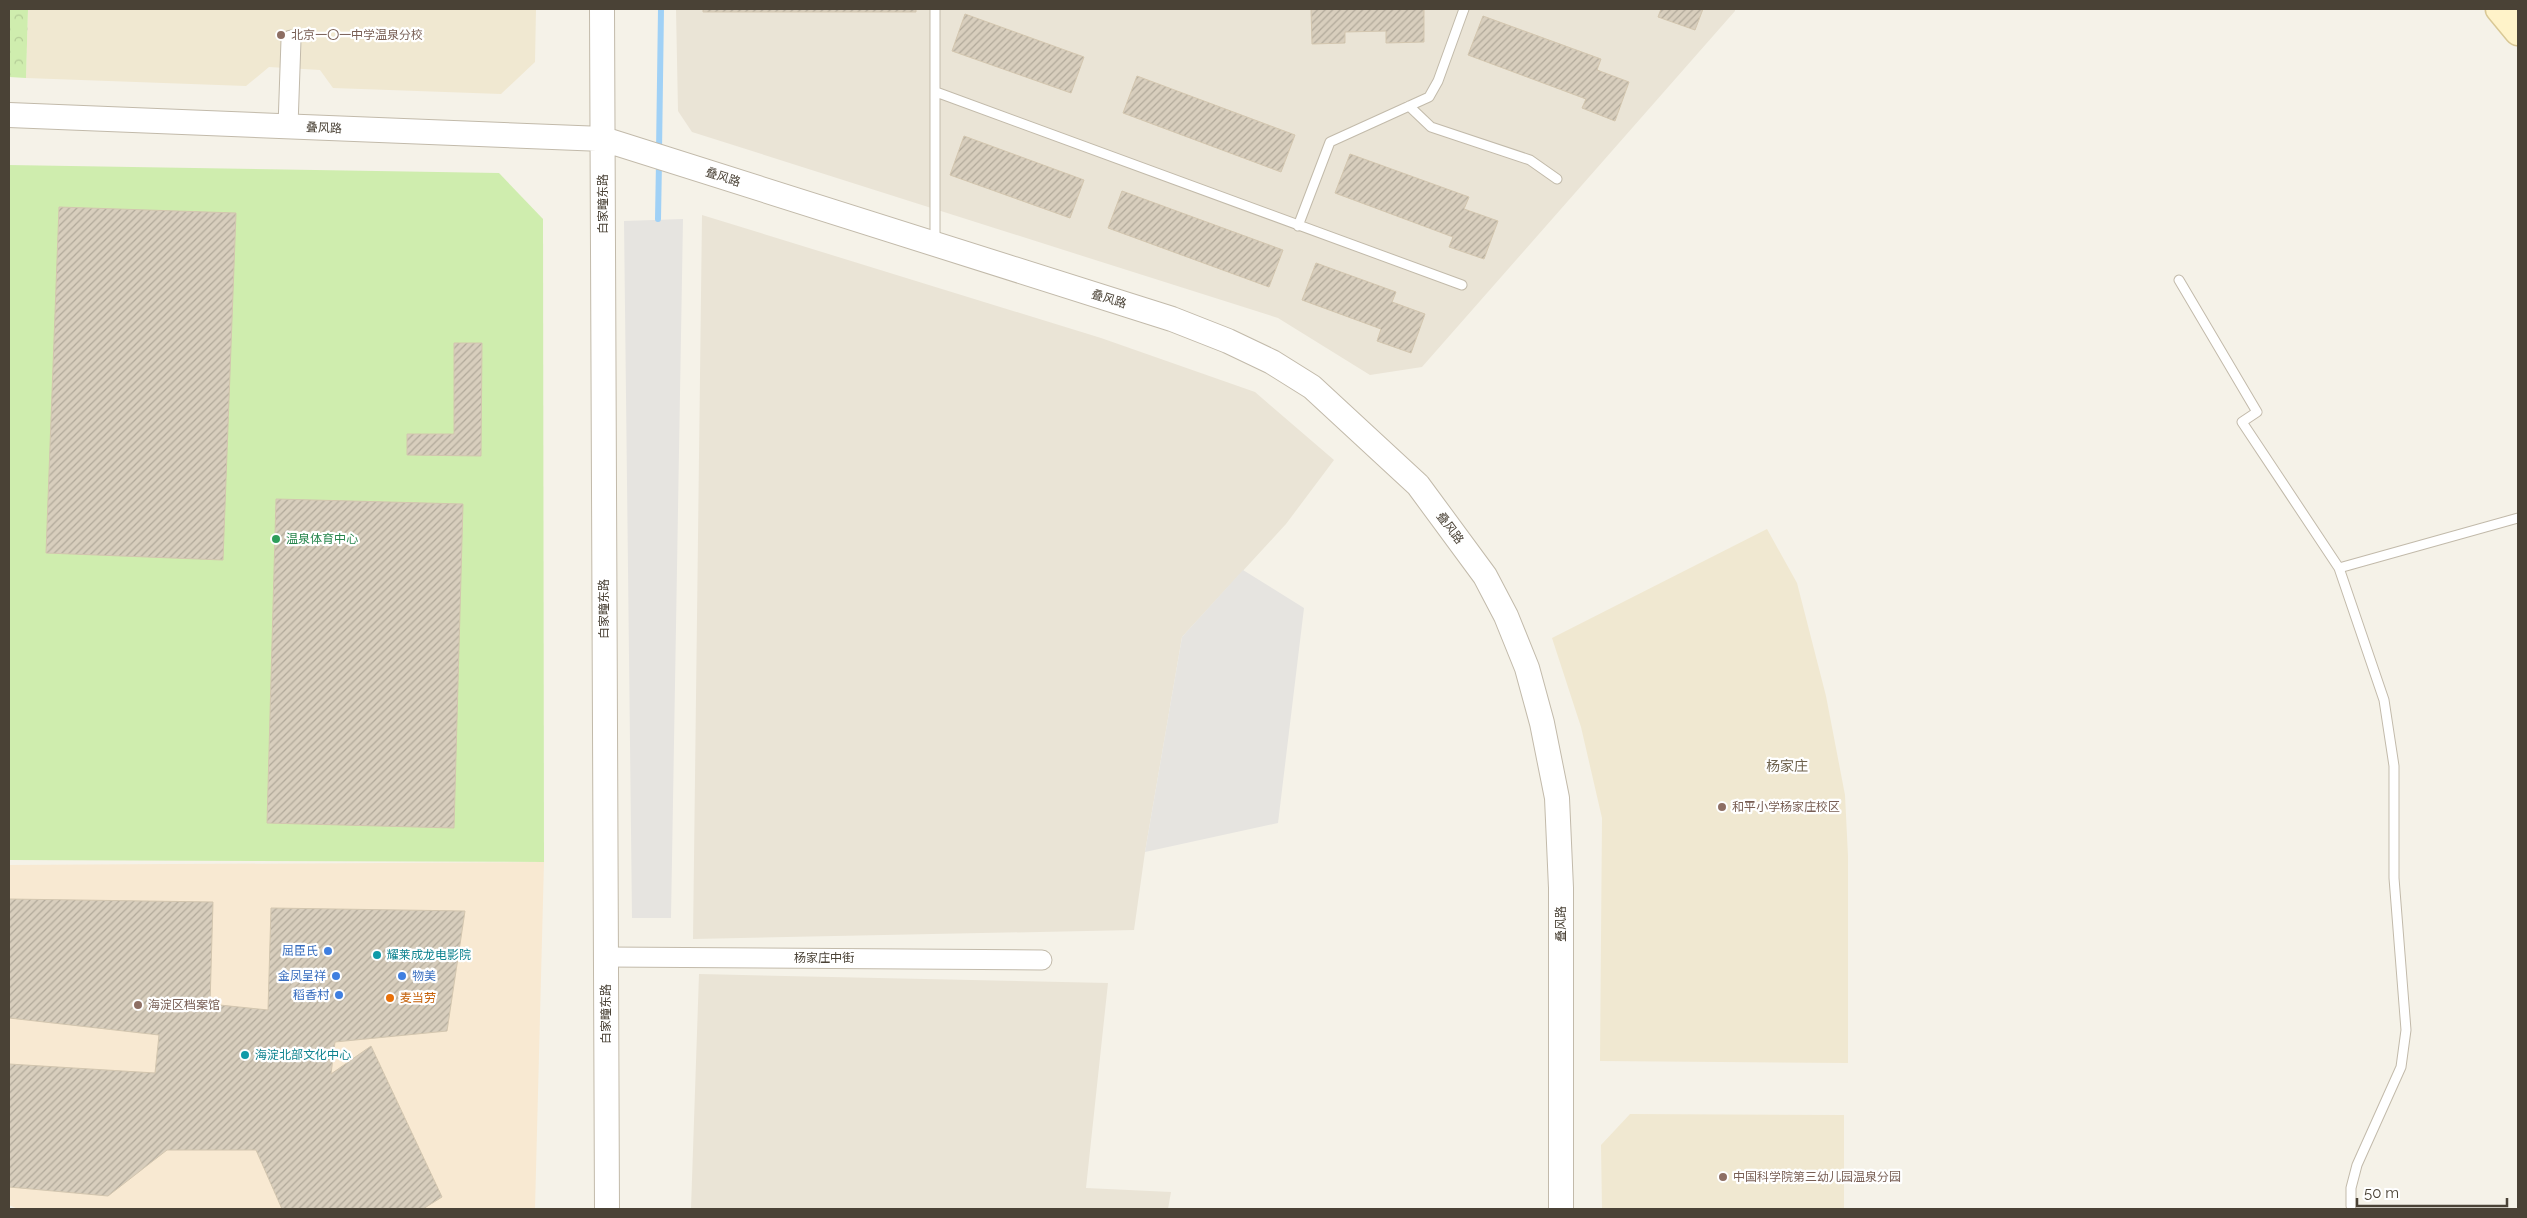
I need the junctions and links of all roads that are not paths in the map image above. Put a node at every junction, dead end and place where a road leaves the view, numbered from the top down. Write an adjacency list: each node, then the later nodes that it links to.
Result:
1 (602, 9): 11 (street, 白家疃东路)
2 (935, 9): 7 (lane)
3 (1464, 9): 8 (lane)
4 (2499, 9): 5 (main road)
5 (2518, 32)
6 (291, 40): 10 (street)
7 (936, 92): 13 (lane); 14 (lane)
8 (1409, 106): 12 (lane); 13 (lane)
9 (9, 115): 10 (street, 叠风路)
10 (288, 126): 11 (street, 叠风路)
11 (602, 139): 14 (street, 叠风路); 19 (street, 白家疃东路)
12 (1557, 179)
13 (1298, 226): 16 (lane)
14 (935, 244): 23 (street, 叠风路)
15 (2179, 280): 18 (lane)
16 (1462, 285)
17 (2518, 518): 18 (lane)
18 (2339, 568): 21 (lane)
19 (606, 957): 20 (street, 杨家庄中街); 22 (street, 白家疃东路)
20 (1042, 960)
21 (2351, 1206)
22 (607, 1209)
23 (1561, 1209)

